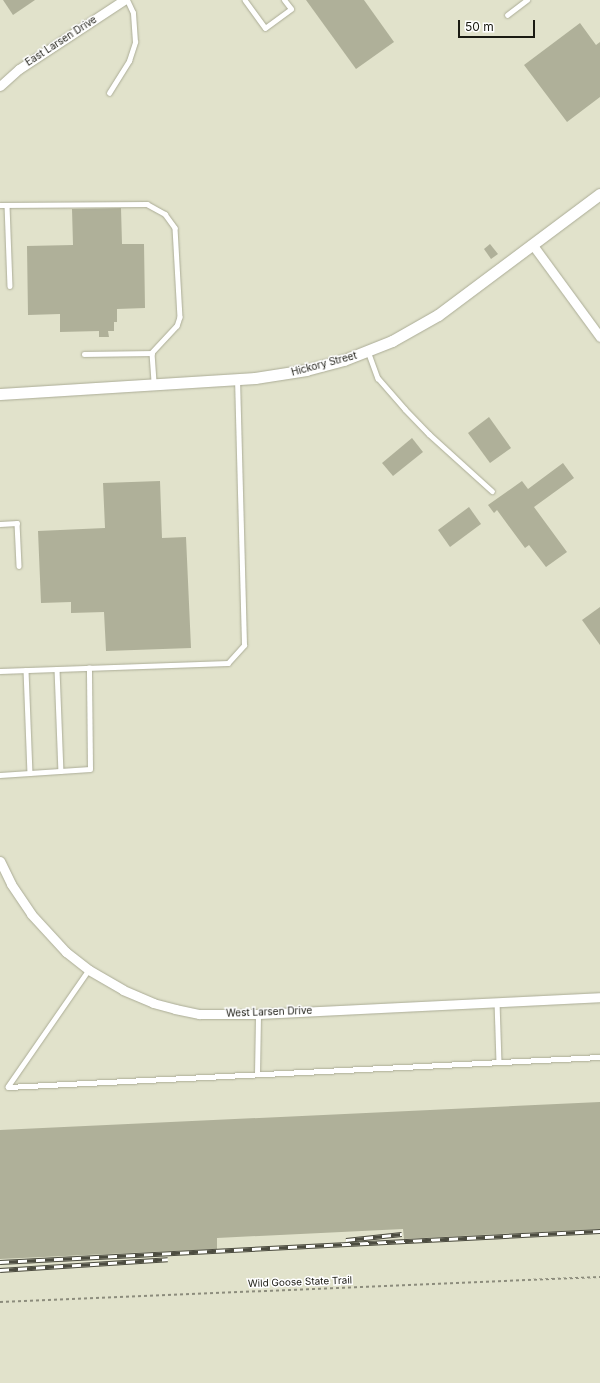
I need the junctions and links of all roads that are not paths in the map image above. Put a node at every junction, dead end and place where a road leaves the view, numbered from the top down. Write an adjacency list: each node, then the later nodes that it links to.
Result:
1 (124, 0): 7 (street, East Larsen Drive)
2 (128, 0): 8 (lane)
3 (245, 0): 4 (lane)
4 (284, 0)
5 (527, 0): 6 (lane)
6 (507, 15)
7 (0, 86)
8 (109, 93)
9 (600, 194): 12 (street, Hickory Street)
10 (7, 204): 11 (lane); 13 (lane); 16 (lane)
11 (0, 205)
12 (532, 244): 14 (street); 15 (street, Hickory Street)
13 (10, 286)
14 (600, 337)
15 (368, 351): 18 (street, Hickory Street); 21 (lane)
16 (152, 353): 17 (lane); 19 (lane)
17 (84, 354)
18 (237, 380): 19 (street, Hickory Street); 24 (lane)
19 (154, 385): 20 (street, Hickory Street)
20 (0, 394)
21 (492, 492)
22 (0, 524): 23 (lane)
23 (19, 566)
24 (89, 668): 25 (lane); 28 (lane)
25 (57, 669): 26 (lane); 28 (lane)
26 (26, 670): 27 (lane); 29 (lane)
27 (0, 671)
28 (61, 771): 29 (lane)
29 (30, 773): 30 (lane)
30 (0, 775)
31 (0, 861): 32 (street, West Larsen Drive)
32 (90, 970): 35 (street, West Larsen Drive); 38 (lane)
33 (600, 997): 34 (street, West Larsen Drive)
34 (497, 1002): 35 (street, West Larsen Drive); 37 (lane)
35 (258, 1014): 38 (lane)
36 (600, 1057): 37 (lane)
37 (499, 1062): 38 (lane)
38 (257, 1074)

